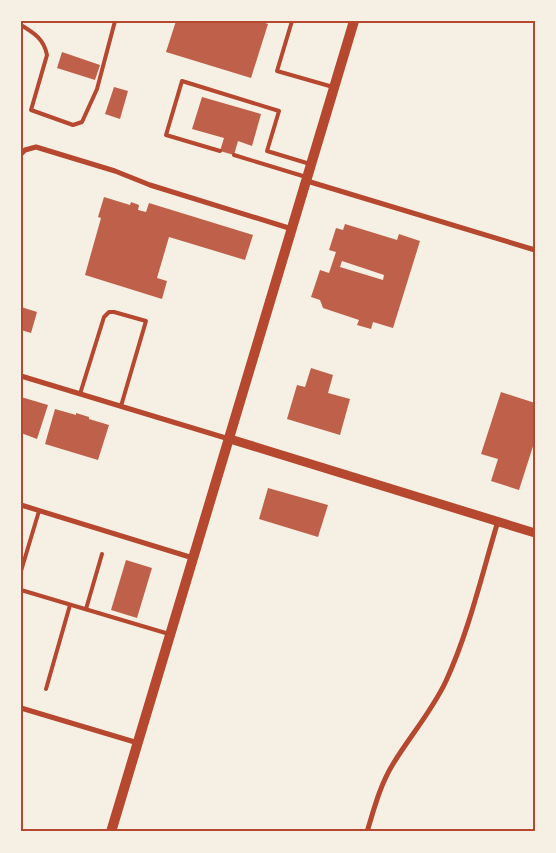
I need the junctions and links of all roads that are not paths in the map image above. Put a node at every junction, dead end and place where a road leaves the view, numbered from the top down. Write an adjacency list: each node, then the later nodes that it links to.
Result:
1 (292, 21): 5 (lane)
2 (354, 21): 5 (main road)
3 (113, 22): 4 (lane)
4 (21, 25)
5 (334, 87): 9 (main road)
6 (220, 151): 9 (lane)
7 (23, 152): 11 (street)
8 (234, 155): 10 (lane)
9 (312, 164): 10 (main road)
10 (307, 180): 11 (main road); 12 (street)
11 (292, 229): 16 (main road)
12 (535, 250)
13 (21, 376): 14 (street)
14 (80, 394): 15 (street); 15 (lane)
15 (120, 406): 16 (street)
16 (230, 440): 19 (street); 22 (main road)
17 (21, 505): 18 (street)
18 (39, 511): 22 (street); 23 (lane)
19 (498, 521): 20 (street); 32 (street)
20 (535, 532)
21 (102, 554): 26 (lane)
22 (194, 558): 27 (main road)
23 (21, 571)
24 (21, 590): 25 (lane)
25 (70, 605): 26 (lane); 28 (lane)
26 (86, 609): 27 (lane)
27 (171, 635): 30 (main road)
28 (46, 689)
29 (21, 708): 30 (street)
30 (138, 743): 31 (main road)
31 (112, 832)
32 (367, 832)

